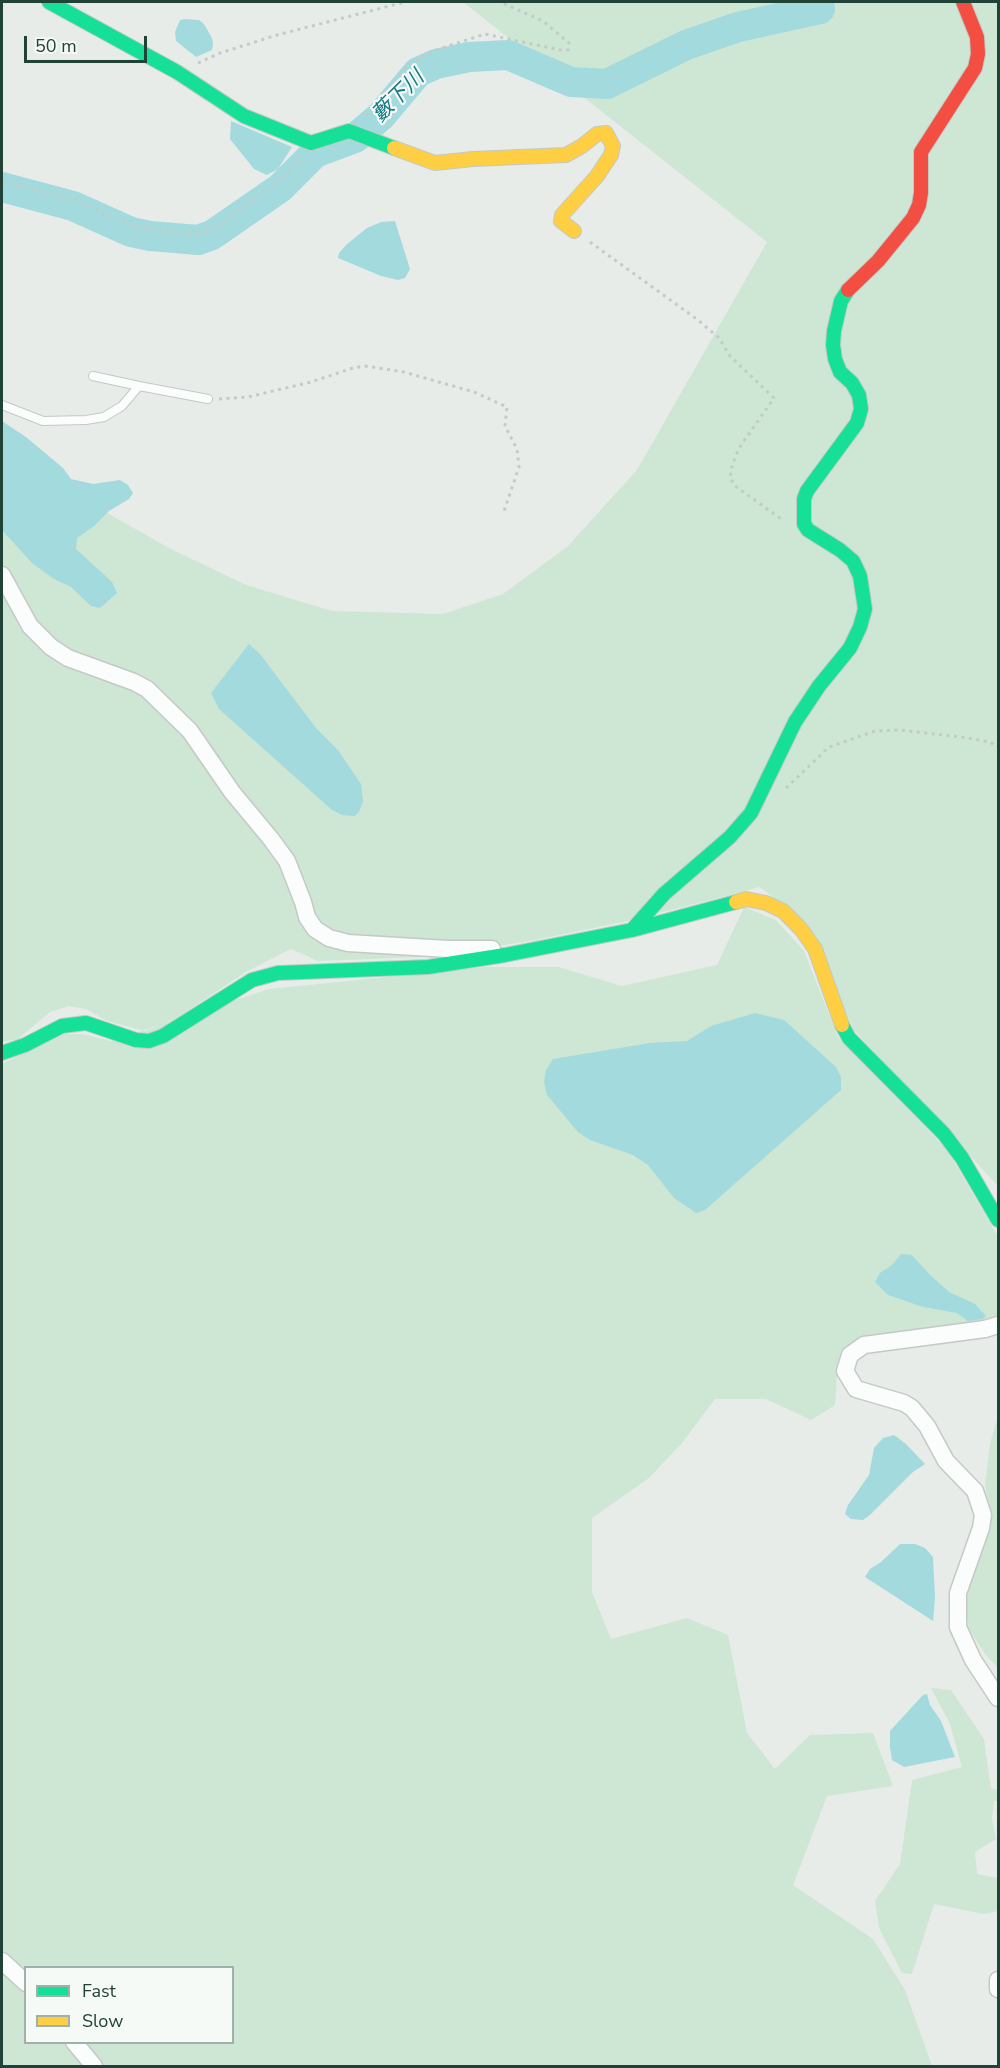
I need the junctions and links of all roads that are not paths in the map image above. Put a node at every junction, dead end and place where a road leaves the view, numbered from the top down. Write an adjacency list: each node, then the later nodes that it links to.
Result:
1 (49, 2): 3 (street)
2 (963, 2): 9 (street)
3 (574, 231)
4 (93, 376): 5 (lane)
5 (139, 386): 6 (lane); 7 (lane)
6 (208, 399)
7 (2, 405)
8 (2, 575): 10 (street)
9 (632, 930): 10 (street); 12 (street)
10 (505, 955): 11 (street)
11 (2, 1053)
12 (999, 1220)
13 (999, 1324): 14 (street)
14 (999, 1698)
15 (2, 1961): 17 (street)
16 (999, 1980): 18 (street)
17 (24, 1981)
18 (999, 1989)
19 (75, 2044): 20 (street)
20 (94, 2067)

